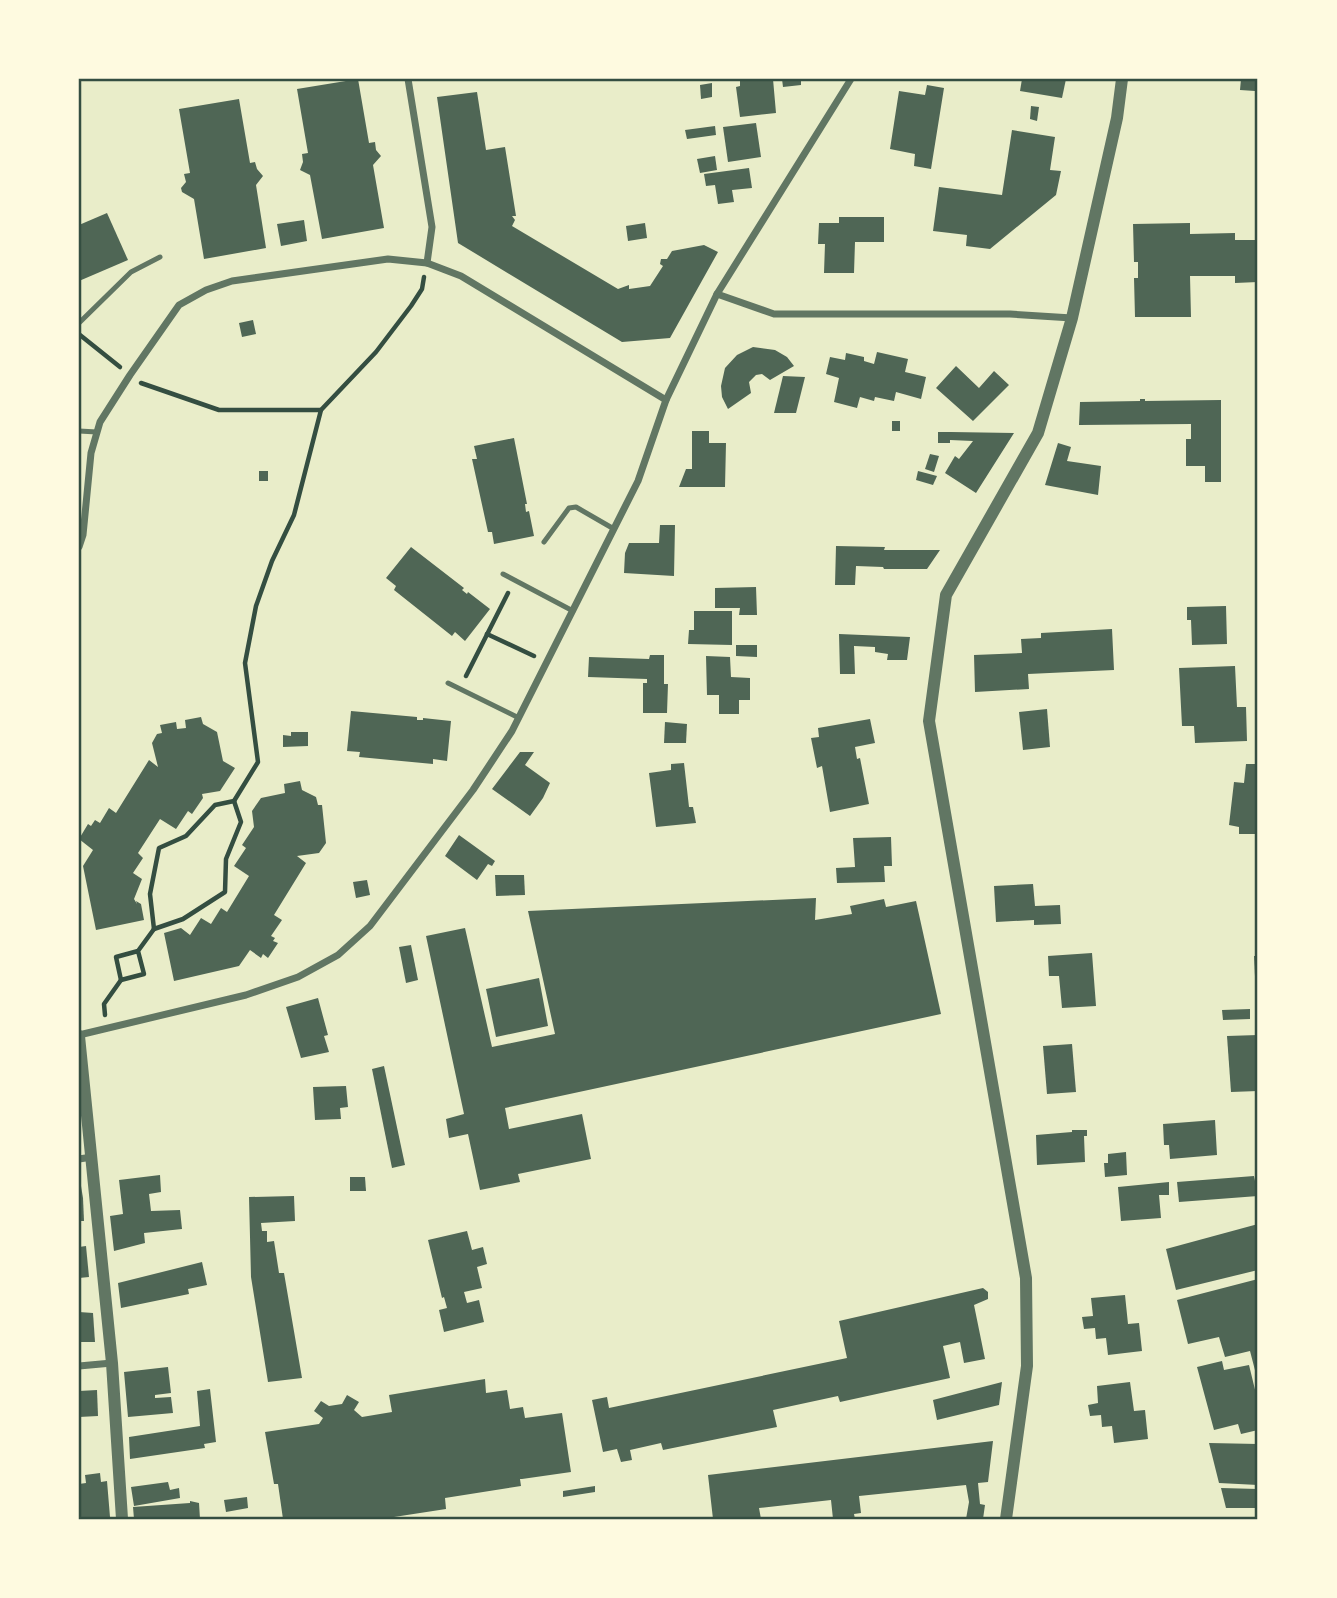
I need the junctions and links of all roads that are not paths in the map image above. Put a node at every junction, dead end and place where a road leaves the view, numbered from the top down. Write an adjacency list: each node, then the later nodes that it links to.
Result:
1 (408, 79): 5 (street)
2 (851, 79): 6 (street)
3 (1122, 79): 7 (street)
4 (160, 257): 8 (lane)
5 (427, 263): 9 (street); 11 (street)
6 (717, 294): 7 (street); 9 (street)
7 (1072, 318): 24 (street)
8 (79, 323)
9 (666, 400): 12 (street)
10 (79, 431): 11 (lane)
11 (97, 432): 14 (street)
12 (614, 529): 13 (lane); 16 (street)
13 (544, 542)
14 (79, 547)
15 (503, 574): 16 (lane)
16 (573, 611): 18 (street)
17 (448, 683): 18 (lane)
18 (519, 718): 19 (street)
19 (79, 1036): 20 (street)
20 (85, 1158): 21 (street)
21 (112, 1363): 22 (street); 23 (street)
22 (79, 1366)
23 (122, 1519)
24 (1006, 1519)

